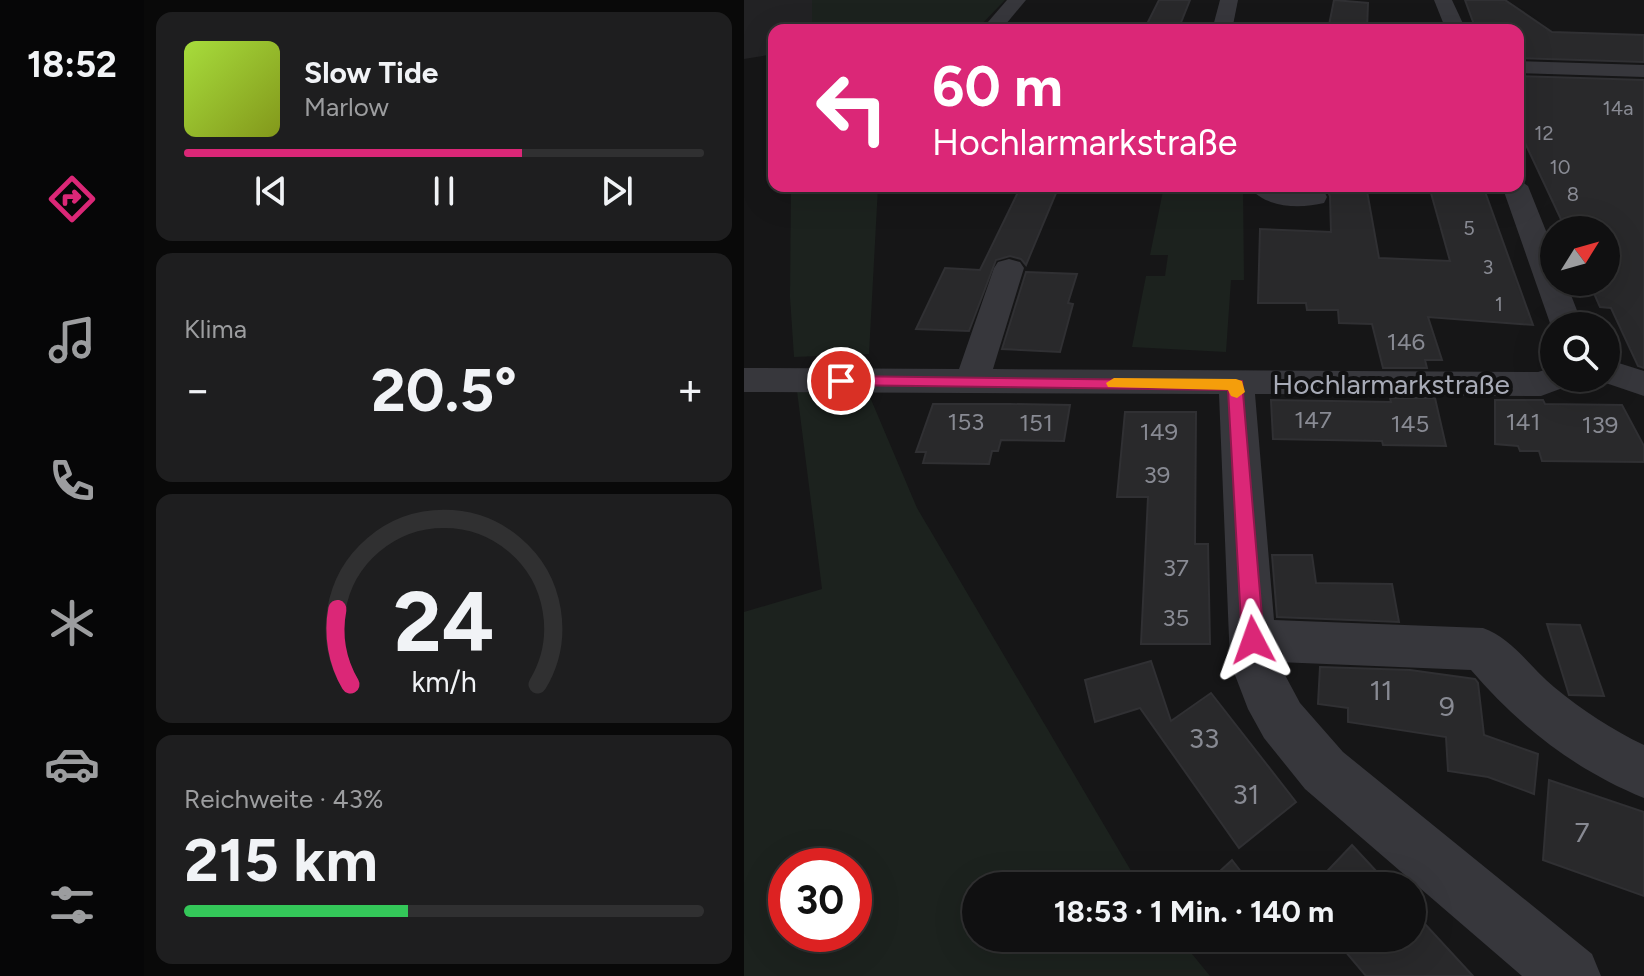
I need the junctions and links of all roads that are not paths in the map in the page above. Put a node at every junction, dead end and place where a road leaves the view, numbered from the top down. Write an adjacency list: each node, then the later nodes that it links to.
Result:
1 (1017, 0): 4 (street)
2 (1229, 0): 5 (street)
3 (1439, 1): 6 (street)
4 (996, 24)
5 (1223, 24)
6 (1452, 24)
7 (1524, 67): 8 (street)
8 (1644, 71)
9 (1270, 192): 11 (street)
10 (1517, 192): 13 (street)
11 (1314, 197)
12 (1009, 268): 16 (street)
13 (1562, 312)
14 (1620, 376): 19 (street)
15 (744, 380): 16 (street, Hochlarmarkstraße)
16 (972, 382): 17 (street, Hochlarmarkstraße)
17 (1236, 384): 18 (street, Hochlarmarkstraße); 20 (street)
18 (1540, 384)
19 (1644, 384)
20 (1253, 640): 21 (street); 22 (street)
21 (1644, 772)
22 (1570, 976)

